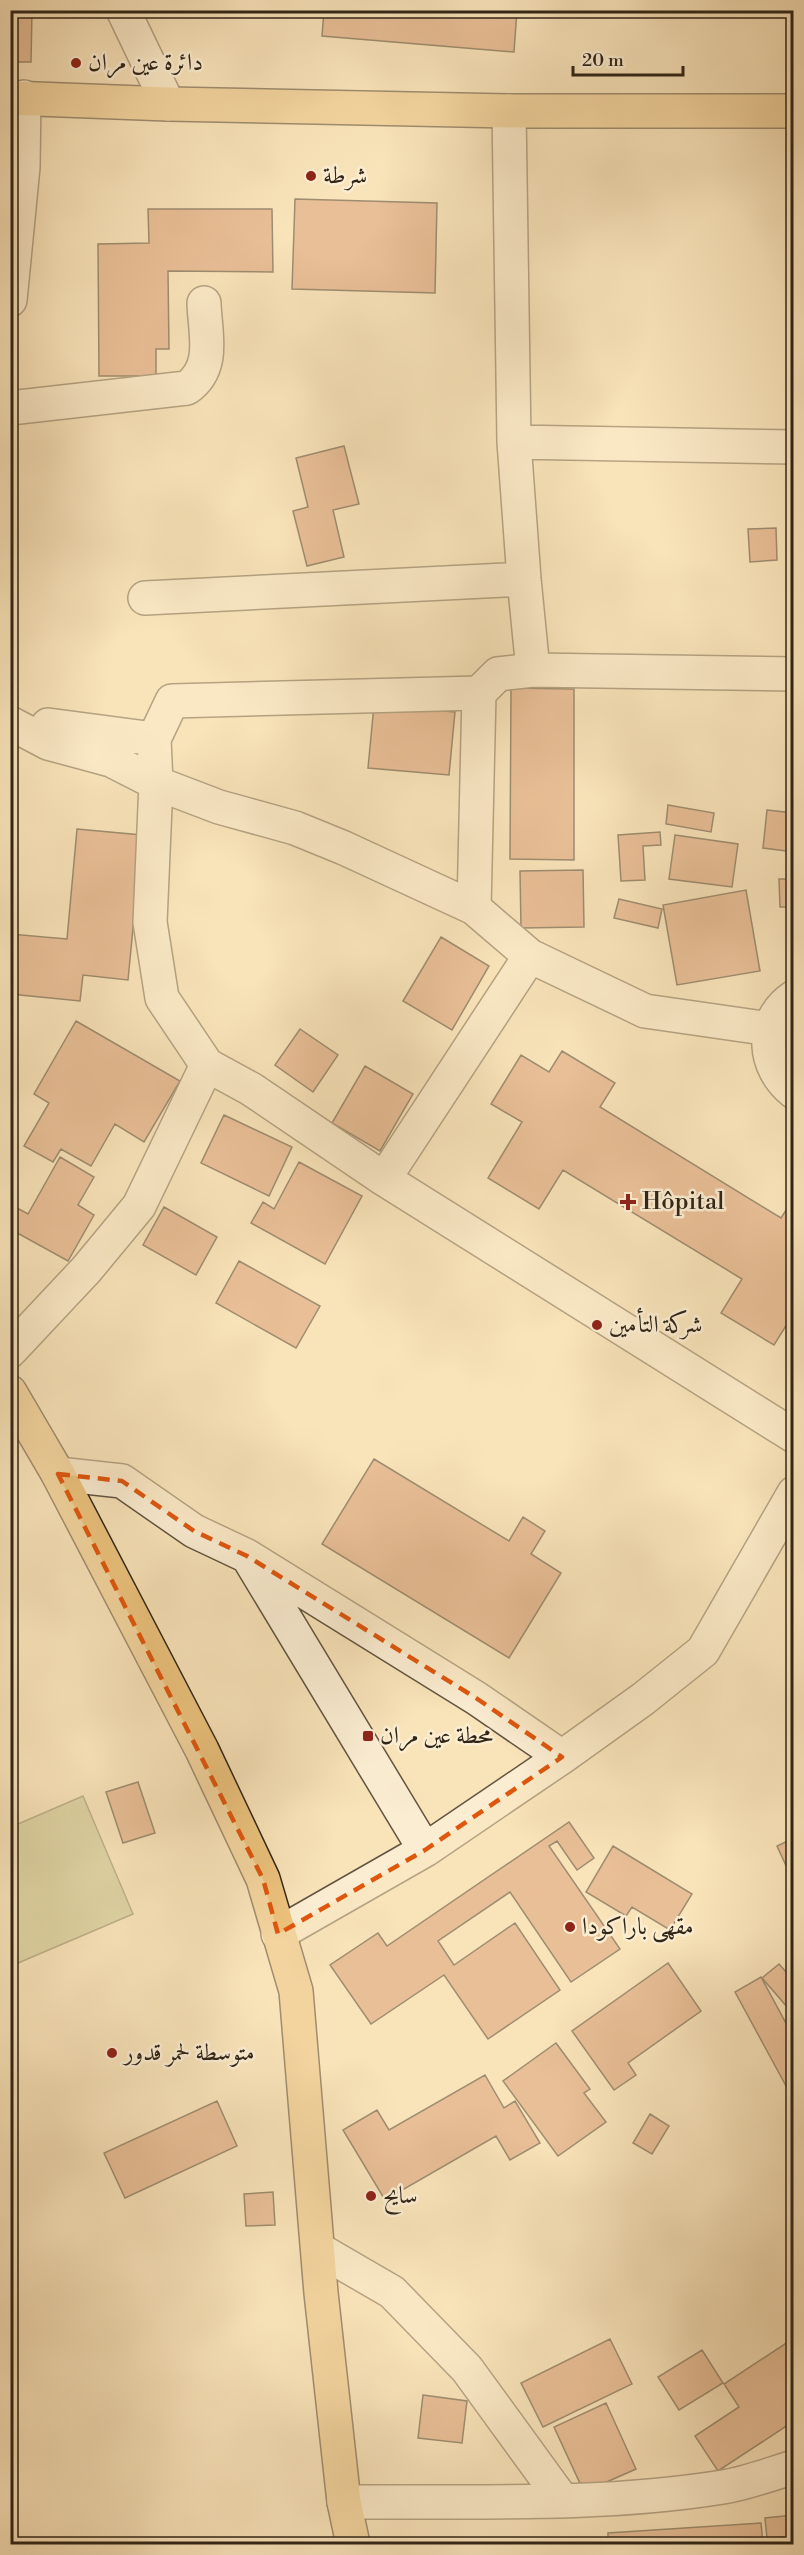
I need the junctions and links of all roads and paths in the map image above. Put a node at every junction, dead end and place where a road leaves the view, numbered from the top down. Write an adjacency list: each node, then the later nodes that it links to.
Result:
1 (123, 10): 3 (street)
2 (17, 97): 3 (main road); 6 (street)
3 (168, 104): 4 (main road)
4 (509, 111): 5 (main road); 10 (street)
5 (794, 111)
6 (17, 168): 7 (street)
7 (10, 300)
8 (204, 303): 9 (street)
9 (10, 408)
10 (514, 442): 11 (street); 12 (street)
11 (794, 447)
12 (524, 579): 13 (street); 14 (street)
13 (145, 598)
14 (533, 670): 15 (street); 16 (street)
15 (794, 674)
16 (479, 693): 18 (street); 20 (street)
17 (10, 722): 18 (street); 19 (street)
18 (154, 739): 19 (street)
19 (156, 783): 20 (street); 24 (street)
20 (474, 908): 21 (street)
21 (530, 956): 23 (street); 26 (street)
22 (794, 997): 23 (street)
23 (770, 1029): 25 (street)
24 (207, 1065): 26 (street); 27 (street)
25 (794, 1092)
26 (384, 1179): 29 (street)
27 (10, 1351)
28 (10, 1392): 30 (main road)
29 (794, 1436)
30 (58, 1474): 32 (street); 35 (main road)
31 (790, 1508): 33 (street)
32 (247, 1556): 33 (street); 34 (street)
33 (562, 1757): 34 (street)
34 (425, 1850): 35 (street)
35 (278, 1934): 36 (main road)
36 (318, 2249): 38 (street); 39 (main road)
37 (794, 2467): 38 (street)
38 (563, 2501): 39 (street)
39 (344, 2502): 40 (main road)
40 (353, 2544)

